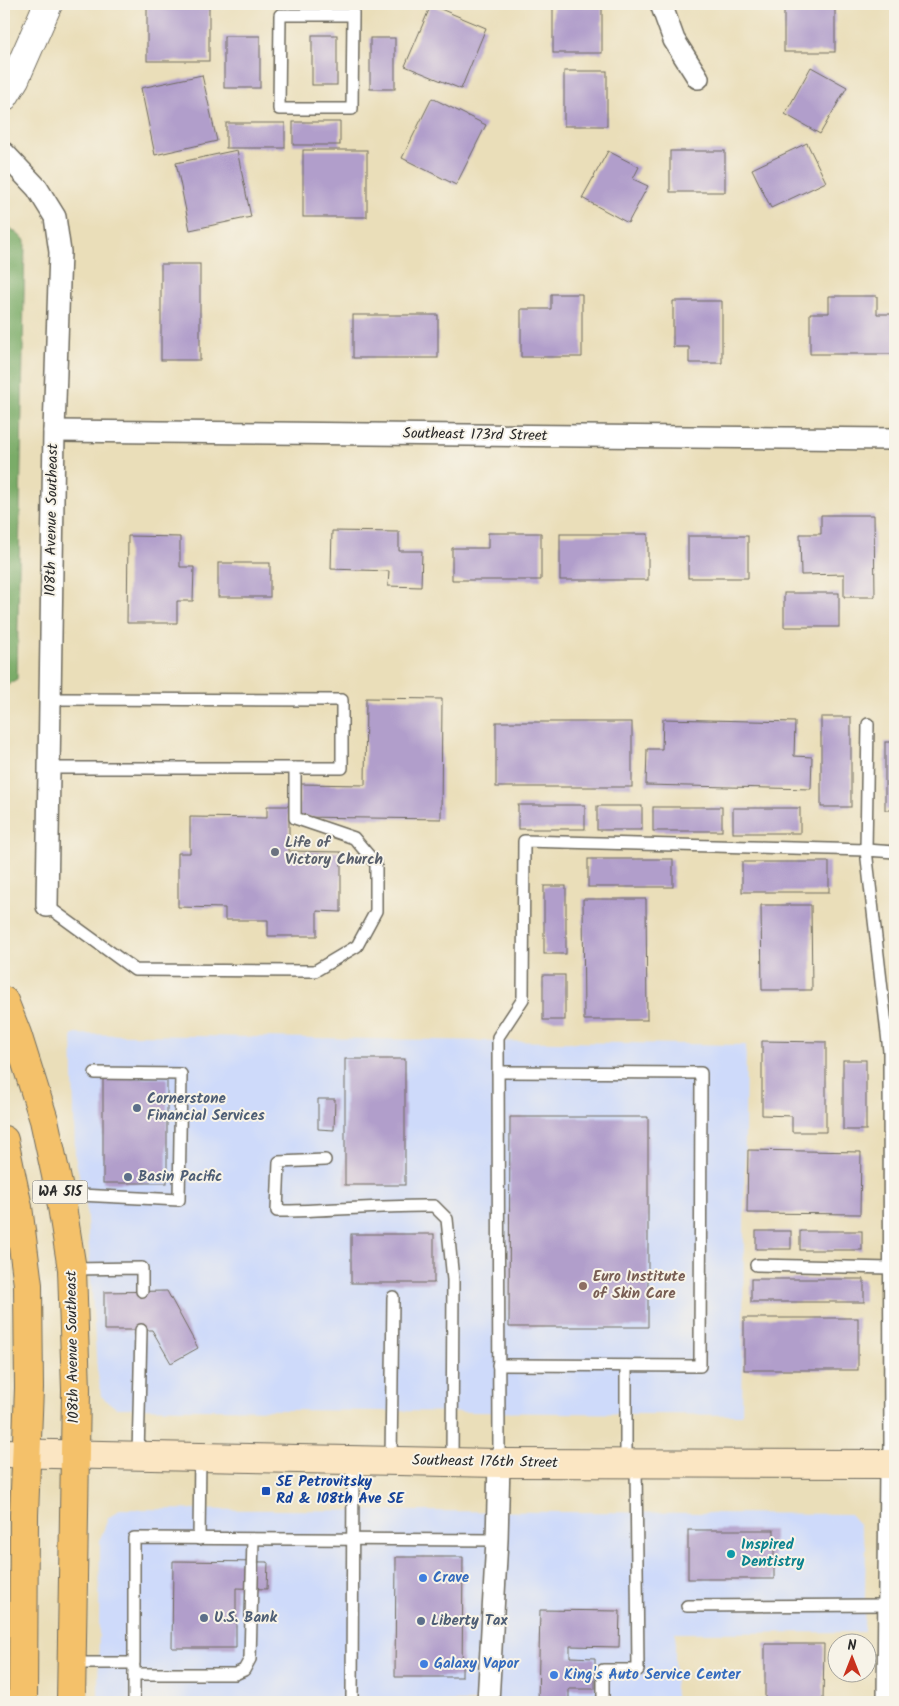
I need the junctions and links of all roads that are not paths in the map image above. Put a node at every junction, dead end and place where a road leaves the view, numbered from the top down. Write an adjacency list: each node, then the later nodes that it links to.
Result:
1 (48, 4): 5 (street)
2 (661, 4): 4 (street)
3 (353, 10): 3 (lane)
4 (698, 78)
5 (4, 97)
6 (4, 154): 7 (street, 108th Avenue Southeast)
7 (54, 431): 8 (street, Southeast 173rd Street); 9 (street, 108th Avenue Southeast)
8 (895, 439)
9 (50, 699): 11 (street, 108th Avenue Southeast); 12 (lane)
10 (868, 724): 13 (lane)
11 (48, 768): 12 (lane); 15 (street, 108th Avenue Southeast)
12 (294, 768): 15 (lane)
13 (866, 850): 14 (lane); 17 (lane); 22 (lane)
14 (895, 852)
15 (47, 906)
16 (4, 1002): 21 (main road, 108th Avenue Southeast / WA 515)
17 (498, 1072): 29 (lane); 30 (lane)
18 (95, 1073): 21 (lane)
19 (4, 1140): 31 (main road, WA 515)
20 (325, 1160): 37 (lane)
21 (60, 1194): 25 (main road, 108th Avenue Southeast / WA 515)
22 (892, 1196): 24 (lane)
23 (756, 1265): 24 (lane)
24 (892, 1265): 40 (lane)
25 (72, 1268): 26 (lane); 32 (main road, 108th Avenue Southeast / WA 515)
26 (142, 1292)
27 (393, 1296): 36 (lane)
28 (141, 1330): 33 (lane)
29 (498, 1365): 30 (lane); 38 (lane)
30 (626, 1366): 39 (lane)
31 (16, 1453): 32 (main road, Southeast 176th Street); 49 (main road, WA 515)
32 (75, 1453): 33 (main road, Southeast 176th Street); 47 (main road, 108th Avenue Southeast / WA 515)
33 (138, 1455): 34 (main road, Southeast 176th Street)
34 (200, 1456): 35 (main road, Southeast 176th Street); 41 (lane)
35 (353, 1459): 36 (main road, Southeast 176th Street); 43 (lane)
36 (391, 1460): 37 (main road, Southeast 176th Street)
37 (452, 1462): 38 (main road, Southeast 176th Street)
38 (498, 1462): 39 (main road, Southeast 176th Street); 44 (street)
39 (631, 1463): 40 (main road, Southeast 176th Street); 54 (lane)
40 (893, 1464): 46 (street)
41 (199, 1539): 42 (lane); 48 (lane)
42 (253, 1539): 43 (lane); 48 (lane)
43 (353, 1539): 44 (lane); 52 (lane)
44 (497, 1540): 53 (street)
45 (687, 1606): 46 (lane)
46 (891, 1614): 55 (street)
47 (72, 1663): 48 (lane); 50 (main road, 108th Avenue Southeast / WA 515)
48 (134, 1669): 51 (lane)
49 (23, 1702)
50 (71, 1702)
51 (134, 1702)
52 (352, 1702)
53 (488, 1702)
54 (603, 1702)
55 (888, 1702)

